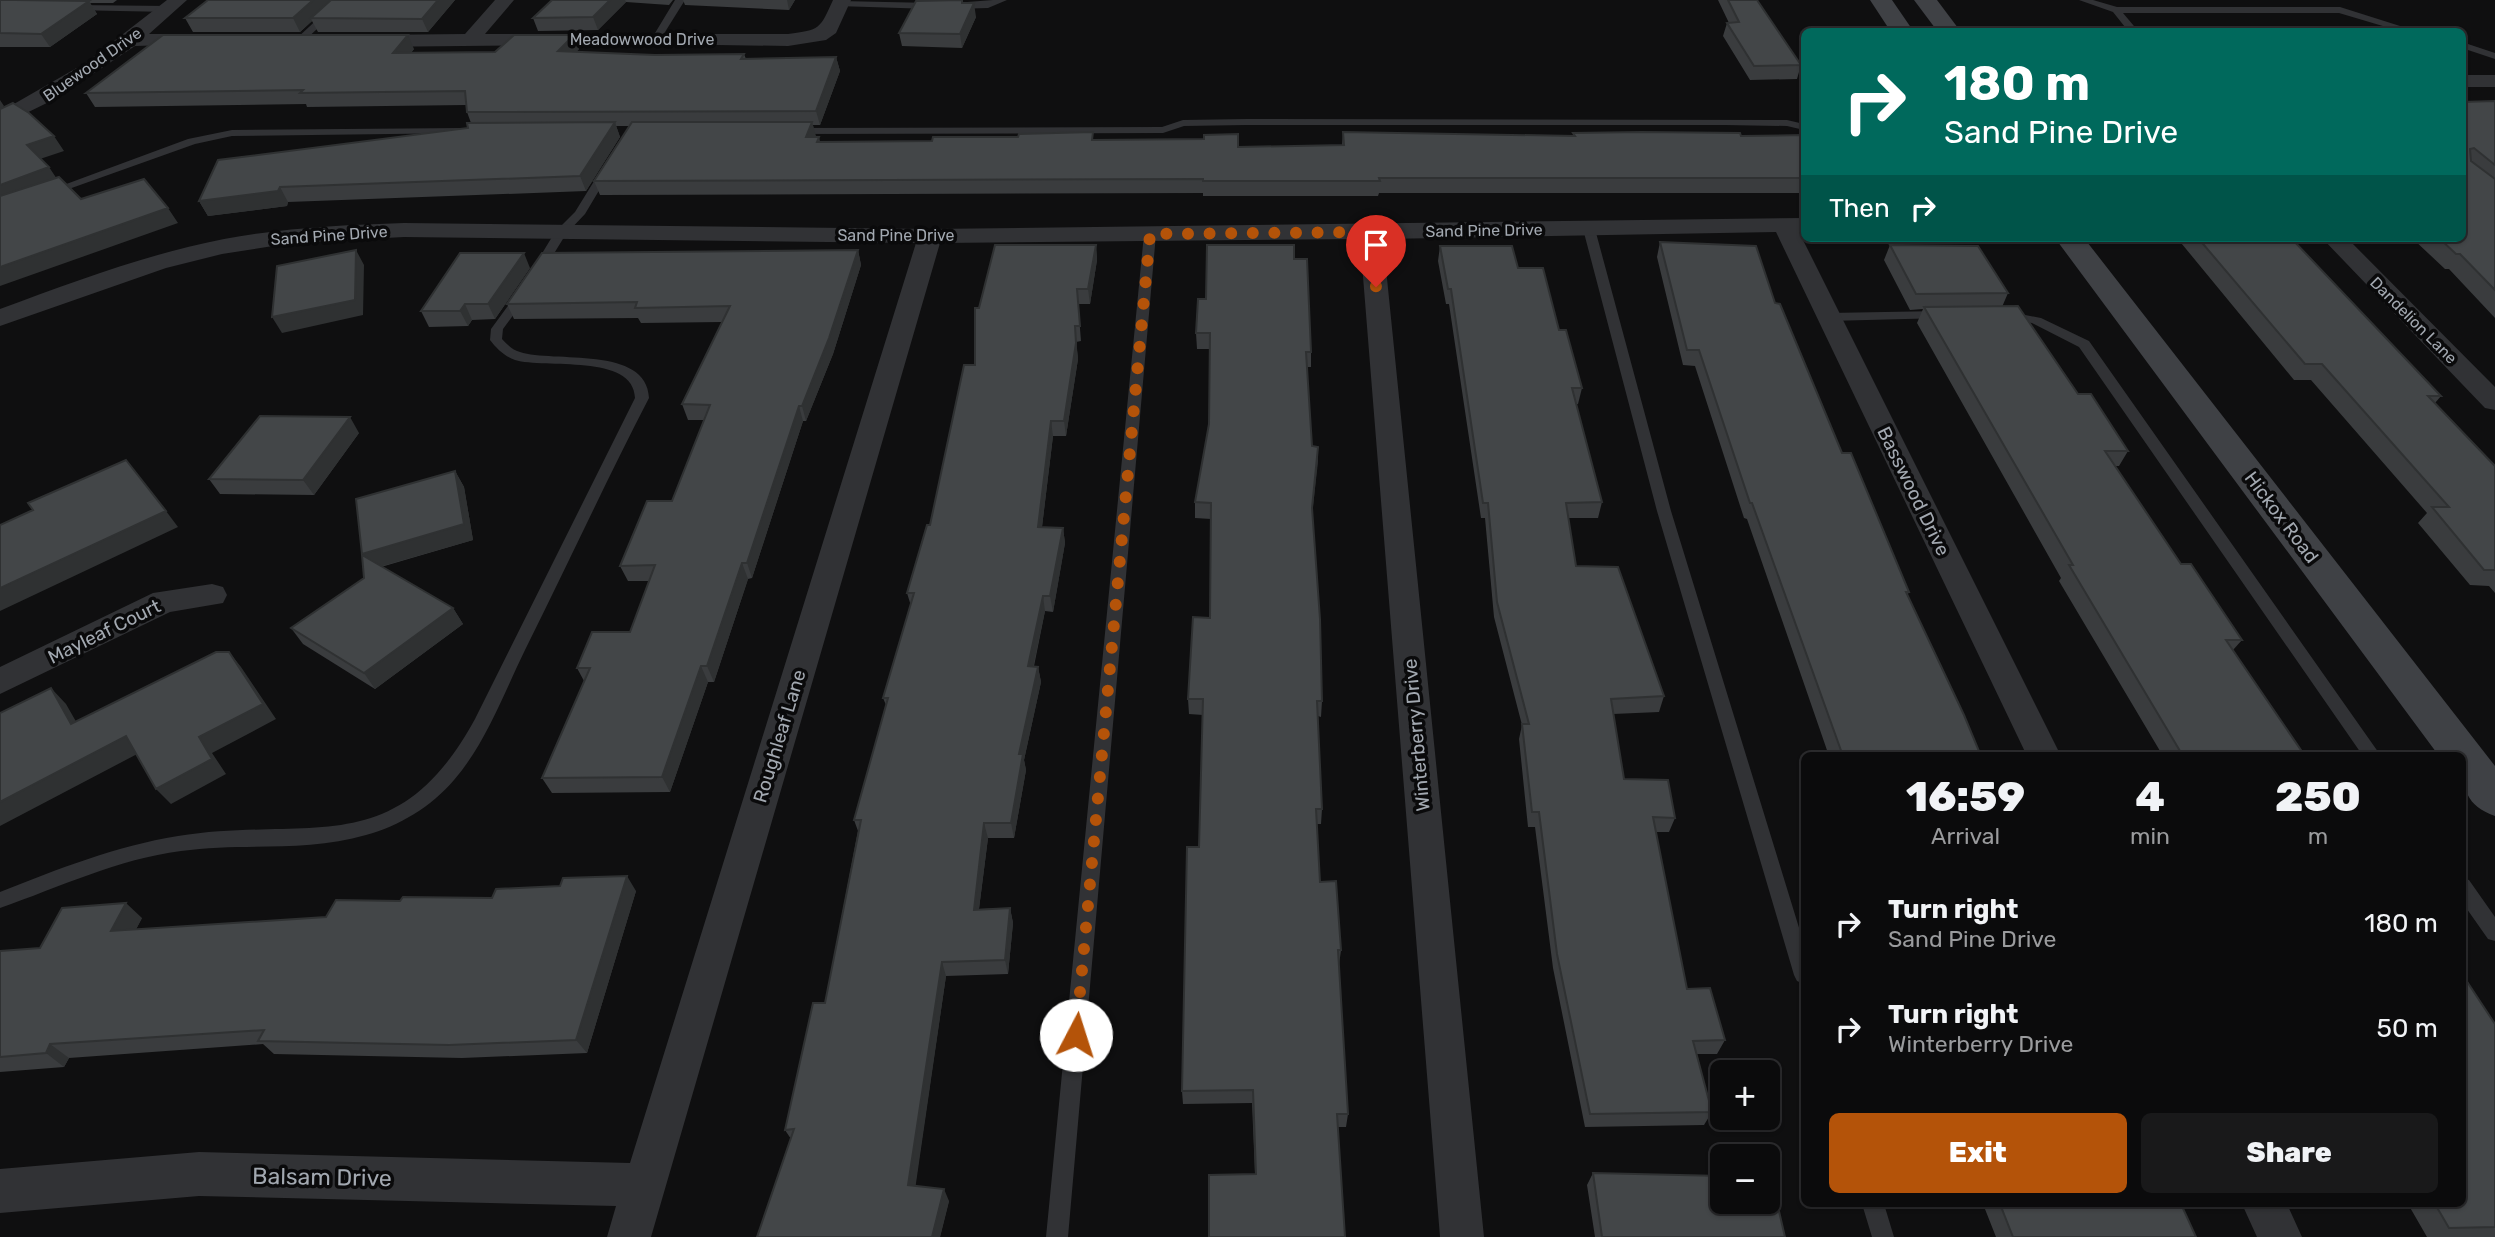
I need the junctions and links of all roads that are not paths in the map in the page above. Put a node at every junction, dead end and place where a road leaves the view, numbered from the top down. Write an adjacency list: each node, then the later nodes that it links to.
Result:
1 (343, 0): 19 (lane)
2 (505, 0): 22 (street)
3 (680, 0): 16 (lane)
4 (1002, 0): 8 (lane)
5 (1881, 0): 12 (street)
6 (1925, 0): 13 (street)
7 (2084, 0): 11 (lane)
8 (841, 2): 16 (street, Meadowwood Drive)
9 (173, 4): 10 (lane); 17 (street, Bluewood Drive)
10 (64, 8)
11 (2116, 10): 14 (lane); 15 (lane)
12 (1900, 28)
13 (1947, 28)
14 (2132, 28)
15 (2401, 28)
16 (657, 37): 22 (street, Meadowwood Drive)
17 (127, 40): 18 (street); 27 (street, Bluewood Drive)
18 (220, 40)
19 (293, 41): 20 (street)
20 (326, 41)
21 (352, 41): 22 (street, Meadowwood Drive)
22 (469, 41)
23 (2466, 46): 24 (lane)
24 (2495, 56)
25 (2466, 80): 26 (street)
26 (2495, 81)
27 (0, 120)
28 (1801, 126): 30 (lane)
29 (480, 131): 32 (lane)
30 (776, 131)
31 (617, 153): 35 (lane)
32 (39, 197)
33 (1794, 225): 34 (street, Sand Pine Drive); 43 (street, Basswood Drive)
34 (1589, 229): 36 (street, Sand Pine Drive); 56 (lane)
35 (561, 232): 38 (street, Sand Pine Drive); 44 (street, Sand Pine Drive); 54 (lane)
36 (1371, 232): 37 (street, Sand Pine Drive); 63 (street, Winterberry Drive)
37 (1150, 234): 38 (street, Sand Pine Drive); 62 (lane)
38 (930, 236): 57 (street, Roughleaf Lane)
39 (2071, 242): 50 (street, Hickox Road)
40 (2338, 242): 45 (street, Dandelion Lane)
41 (1957, 315): 43 (lane)
42 (1994, 315): 49 (lane)
43 (1829, 317): 48 (street, Basswood Drive)
44 (0, 318)
45 (2495, 402)
46 (212, 596): 47 (street, Mayleaf Court)
47 (0, 681)
48 (2042, 752)
49 (2369, 752)
50 (2460, 752)
51 (2466, 760): 52 (street, Hickox Road)
52 (2495, 798)
53 (2466, 892): 55 (lane)
54 (0, 900)
55 (2495, 933)
56 (1801, 965)
57 (644, 1185): 58 (street, Balsam Drive); 61 (street, Roughleaf Lane)
58 (0, 1191)
59 (1874, 1207): 64 (lane)
60 (2265, 1207): 65 (street)
61 (629, 1237)
62 (1057, 1237)
63 (1462, 1237)
64 (1883, 1237)
65 (2280, 1237)

